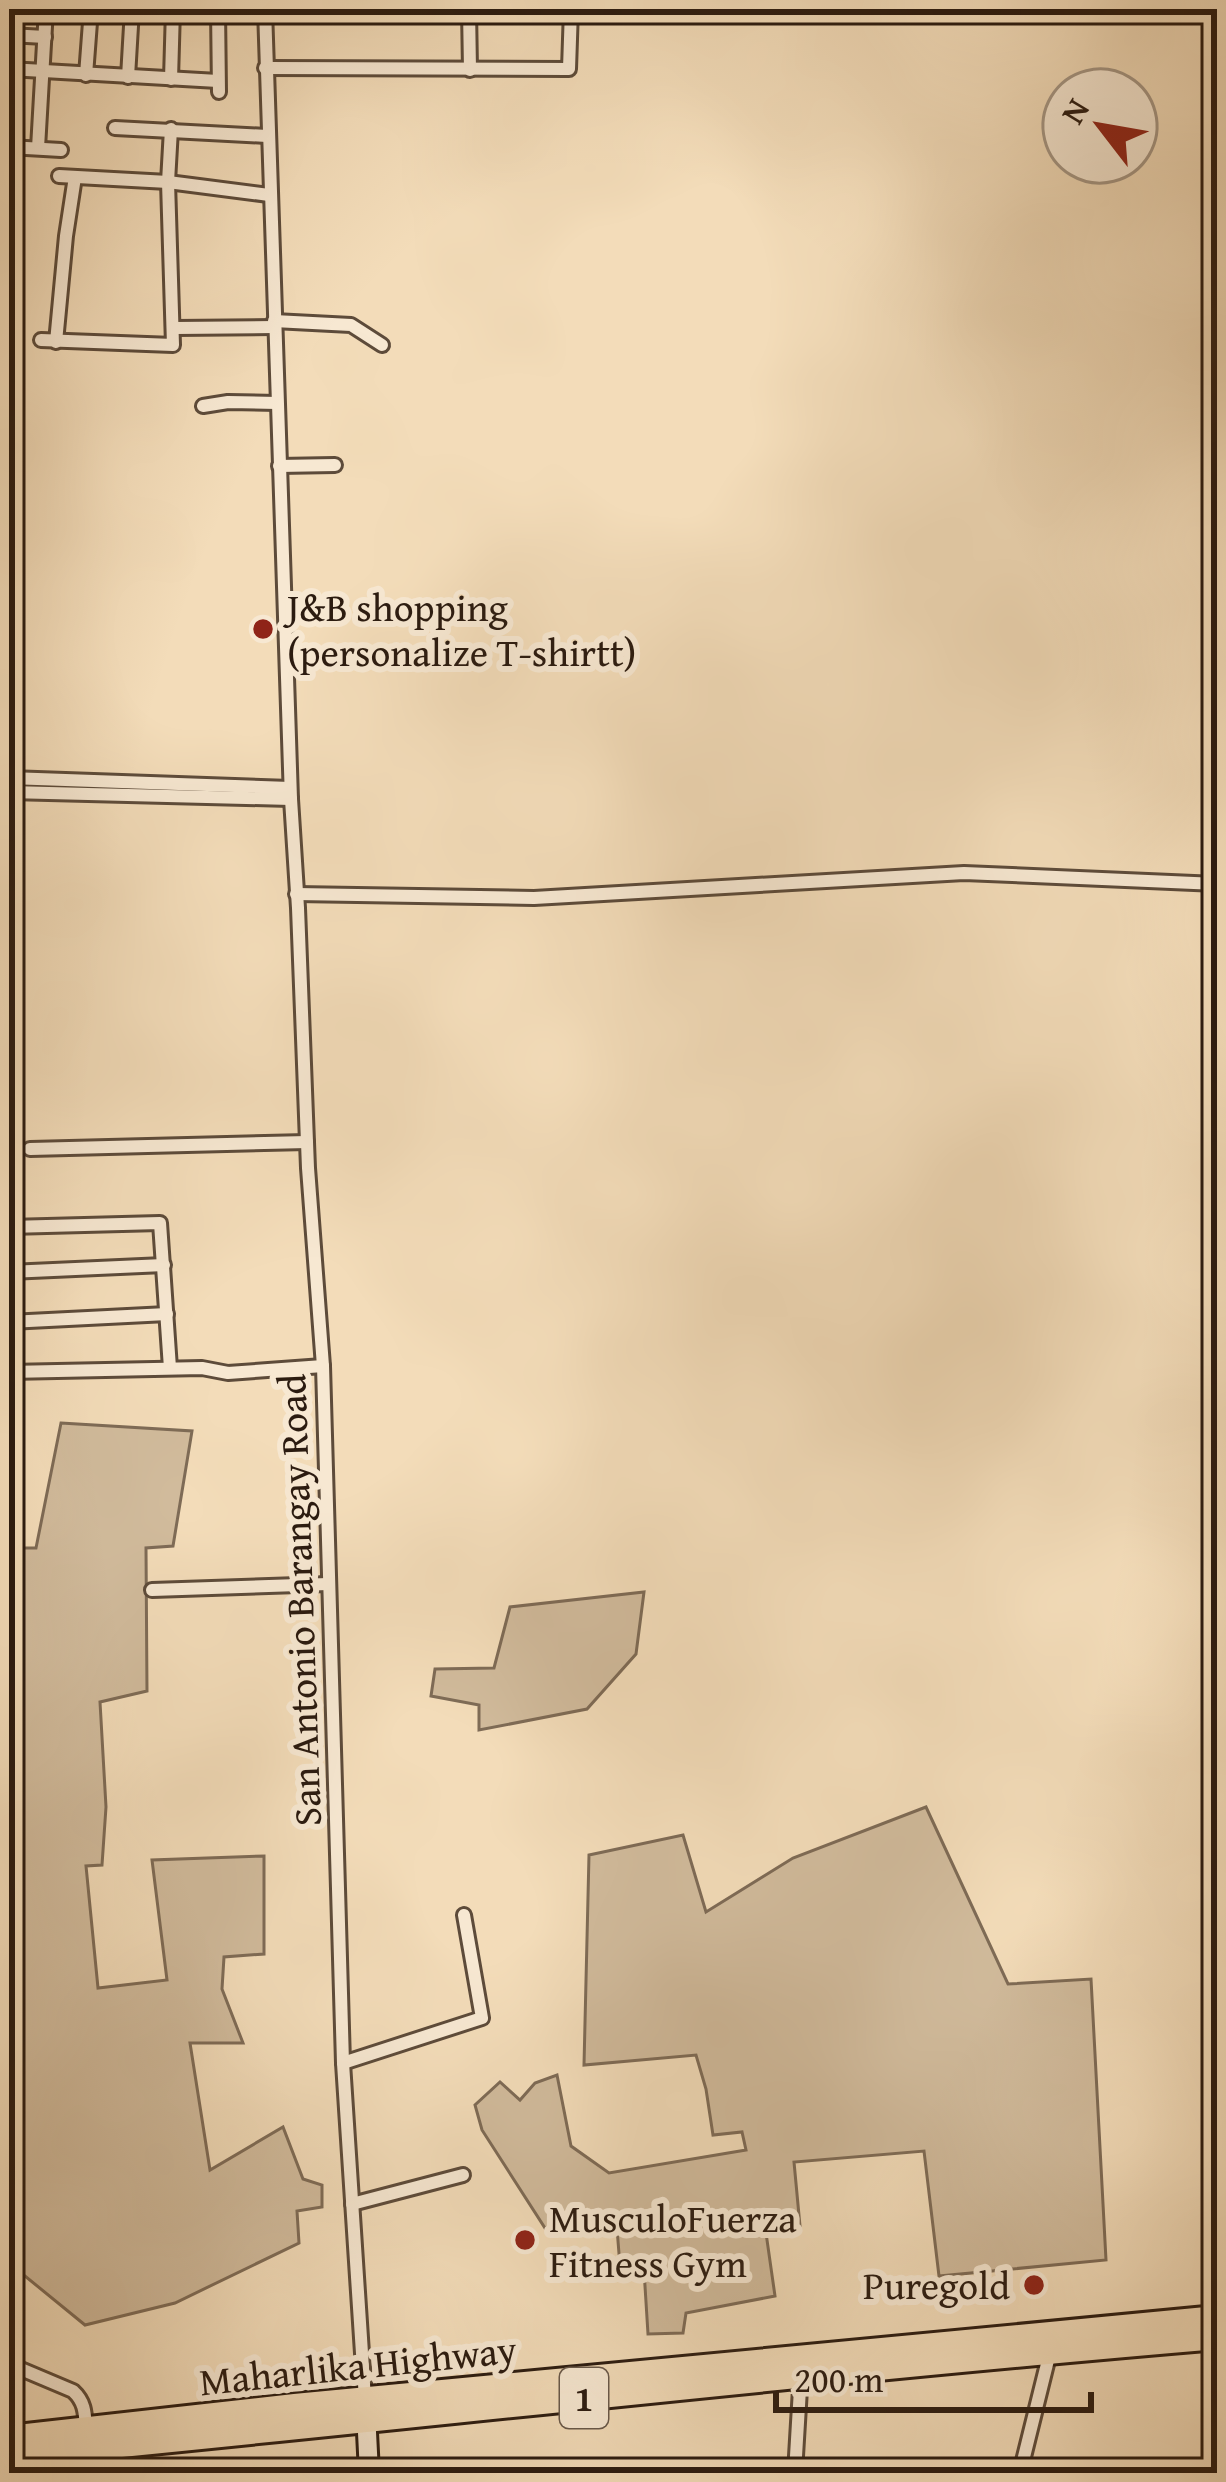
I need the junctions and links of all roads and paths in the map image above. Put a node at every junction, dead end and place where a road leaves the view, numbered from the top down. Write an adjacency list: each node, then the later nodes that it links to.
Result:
1 (46, 9): 10 (street)
2 (91, 9): 15 (street)
3 (131, 9): 16 (street)
4 (173, 9): 17 (street)
5 (218, 9): 17 (street)
6 (265, 9): 11 (street, San Antonio Barangay Road)
7 (469, 9): 13 (street)
8 (571, 9): 13 (street)
9 (9, 34): 10 (street)
10 (45, 37): 14 (street)
11 (265, 68): 13 (street); 20 (street, San Antonio Barangay Road)
12 (9, 69): 14 (street)
13 (470, 70)
14 (43, 72): 15 (street); 22 (street)
15 (86, 75): 16 (street)
16 (128, 77): 17 (street)
17 (171, 79)
18 (115, 128): 19 (street)
19 (170, 129): 20 (street); 26 (street)
20 (267, 136): 27 (street, San Antonio Barangay Road)
21 (9, 147): 22 (street)
22 (38, 148): 23 (street)
23 (61, 149)
24 (59, 176): 25 (street)
25 (75, 177): 26 (street); 29 (street)
26 (168, 182): 27 (street); 29 (street)
27 (269, 195): 28 (street, San Antonio Barangay Road)
28 (274, 324): 29 (street); 30 (street); 31 (street, San Antonio Barangay Road)
29 (175, 328)
30 (382, 345)
31 (277, 403): 32 (street); 34 (street, San Antonio Barangay Road)
32 (202, 406)
33 (335, 465): 34 (street)
34 (279, 466): 37 (street, San Antonio Barangay Road)
35 (9, 778): 37 (street)
36 (9, 792): 37 (street)
37 (291, 793): 39 (street, San Antonio Barangay Road)
38 (1217, 884): 39 (street)
39 (296, 894): 40 (street, San Antonio Barangay Road)
40 (307, 1142): 41 (street); 47 (street, San Antonio Barangay Road)
41 (30, 1149)
42 (9, 1227): 43 (street)
43 (164, 1265): 44 (street); 45 (street)
44 (9, 1272)
45 (167, 1314): 46 (street); 48 (street)
46 (9, 1322)
47 (323, 1366): 48 (street); 50 (street, San Antonio Barangay Road)
48 (170, 1368): 49 (street)
49 (9, 1372)
50 (328, 1584): 51 (street); 53 (street, San Antonio Barangay Road)
51 (152, 1590)
52 (464, 1916): 53 (street)
53 (344, 2062): 55 (street, San Antonio Barangay Road)
54 (463, 2175): 55 (street)
55 (352, 2204): 61 (street, San Antonio Barangay Road)
56 (1217, 2318): 60 (highway, Maharlika Highway / 1)
57 (1217, 2337): 58 (highway, Maharlika Highway / 1)
58 (1050, 2352): 60 (highway, Maharlika Highway / 1); 69 (street)
59 (9, 2364): 62 (street)
60 (800, 2367): 61 (highway, Maharlika Highway / 1); 68 (street)
61 (366, 2411): 62 (highway, Maharlika Highway / 1); 64 (highway, Maharlika Highway / 1); 67 (street)
62 (86, 2429): 63 (highway, Maharlika Highway / 1)
63 (9, 2438)
64 (105, 2447): 65 (highway, Maharlika Highway / 1); 66 (street)
65 (9, 2456)
66 (108, 2473)
67 (369, 2473)
68 (795, 2473)
69 (1020, 2473)

